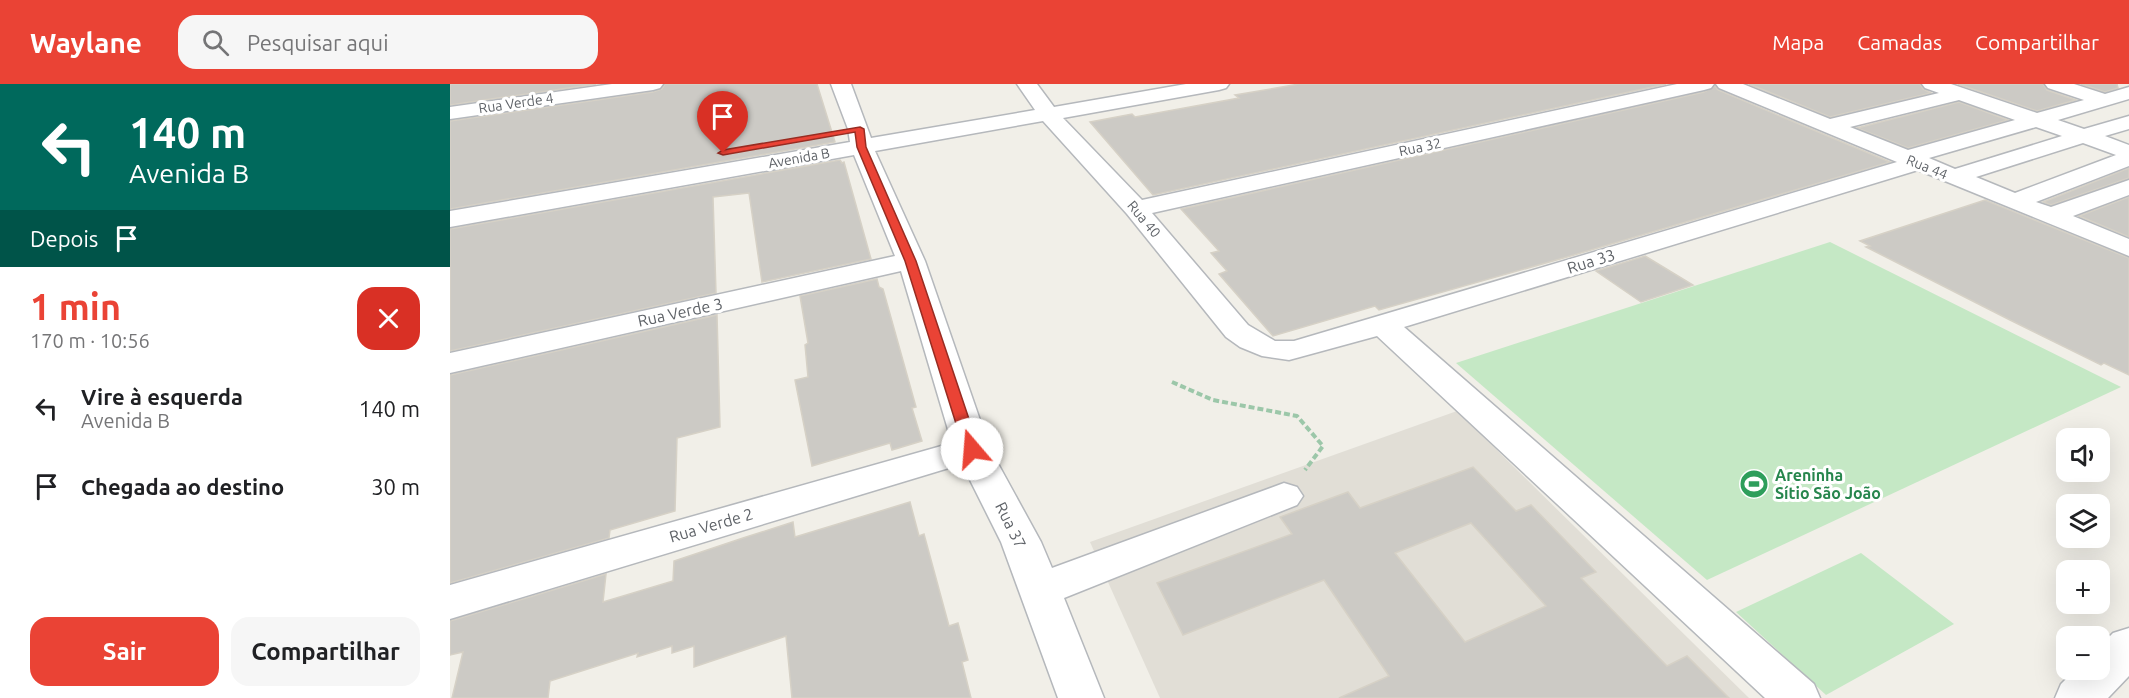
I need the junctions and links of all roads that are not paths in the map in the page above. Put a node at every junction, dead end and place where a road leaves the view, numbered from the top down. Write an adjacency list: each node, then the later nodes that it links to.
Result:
1 (653, 84): 16 (street, Rua Verde 4)
2 (841, 84): 21 (street, Rua 37)
3 (1128, 84): 13 (street, Avenida B)
4 (1219, 84): 13 (street, Avenida B)
5 (1704, 84): 29 (street, Rua 32)
6 (1780, 84): 10 (street)
7 (1932, 84): 12 (street)
8 (2055, 84): 14 (street)
9 (1992, 86): 12 (street)
10 (1736, 88): 19 (street, Rua 44)
11 (2129, 93): 14 (street, Rua 33)
12 (1961, 94): 17 (street); 19 (street)
13 (1038, 99): 21 (street, Avenida B); 29 (street, Rua 40)
14 (2105, 100): 15 (street); 17 (street, Rua 33)
15 (2129, 107)
16 (450, 113)
17 (2035, 119): 20 (street); 24 (street, Rua 33)
18 (2129, 122): 20 (street)
19 (1827, 126): 24 (street, Rua 44)
20 (2085, 136): 22 (street); 25 (street)
21 (861, 138): 27 (street, Avenida B); 31 (street, Avenida B); 33 (street, Rua 37)
22 (2129, 152)
23 (2129, 158): 28 (street)
24 (1912, 160): 25 (street, Rua 44); 34 (street, Rua 33)
25 (1953, 177): 28 (street, Rua 44)
26 (2129, 188): 30 (street)
27 (450, 200)
28 (2013, 202): 30 (street, Rua 44)
29 (1136, 209): 35 (street, Rua 40)
30 (2050, 216): 32 (street, Rua 44)
31 (450, 219)
32 (2124, 242)
33 (911, 261): 36 (street, Rua Verde 3); 37 (street, Rua 37)
34 (1383, 324): 35 (street, Rua 33); 43 (street)
35 (1265, 348)
36 (450, 363)
37 (972, 449): 39 (street, Rua 37); 40 (street, Rua Verde 2)
38 (1284, 496): 39 (street)
39 (1039, 590): 42 (street, Rua 37)
40 (450, 602)
41 (2129, 646): 44 (street)
42 (1081, 698)
43 (1797, 698)
44 (2078, 698)

